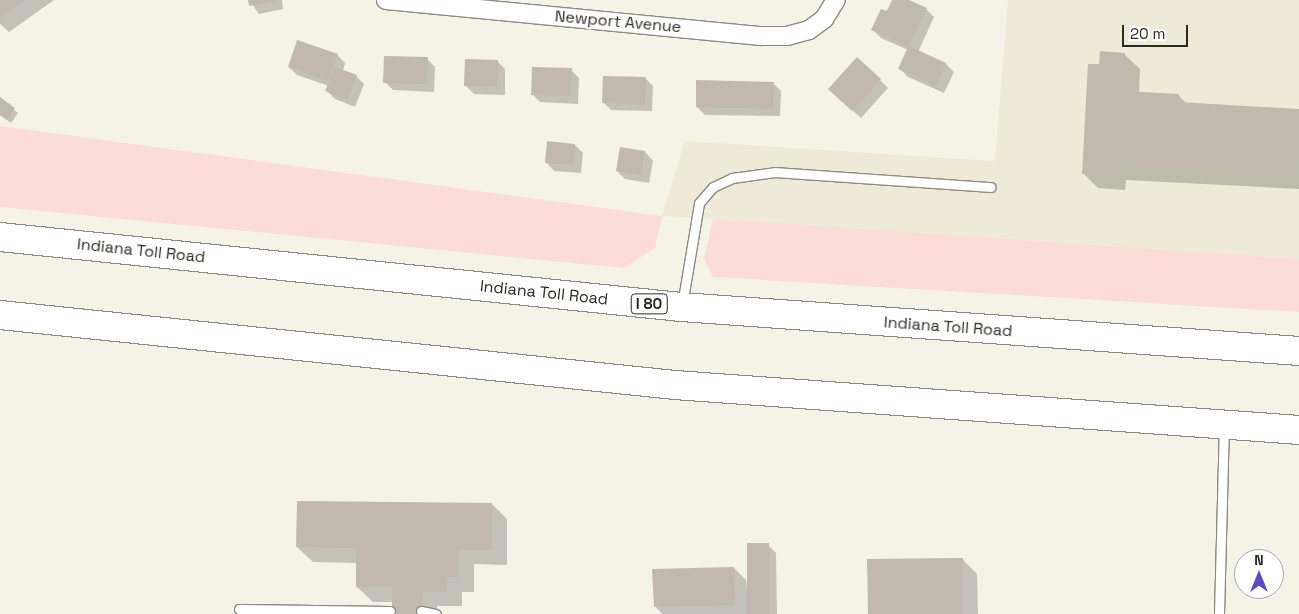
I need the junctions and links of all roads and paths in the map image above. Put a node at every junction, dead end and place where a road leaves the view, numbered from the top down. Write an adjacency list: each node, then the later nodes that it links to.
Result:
1 (386, 0): 2 (street, Newport Avenue)
2 (836, 0)
3 (990, 187): 5 (lane)
4 (0, 237): 5 (highway, Indiana Toll Road / I 80)
5 (681, 308): 7 (highway, Indiana Toll Road / I 80)
6 (0, 315): 8 (highway)
7 (1299, 351)
8 (1224, 425): 9 (highway); 14 (lane)
9 (1299, 430)
10 (239, 609): 11 (lane)
11 (390, 611)
12 (421, 611): 13 (lane)
13 (436, 614)
14 (1219, 614)

